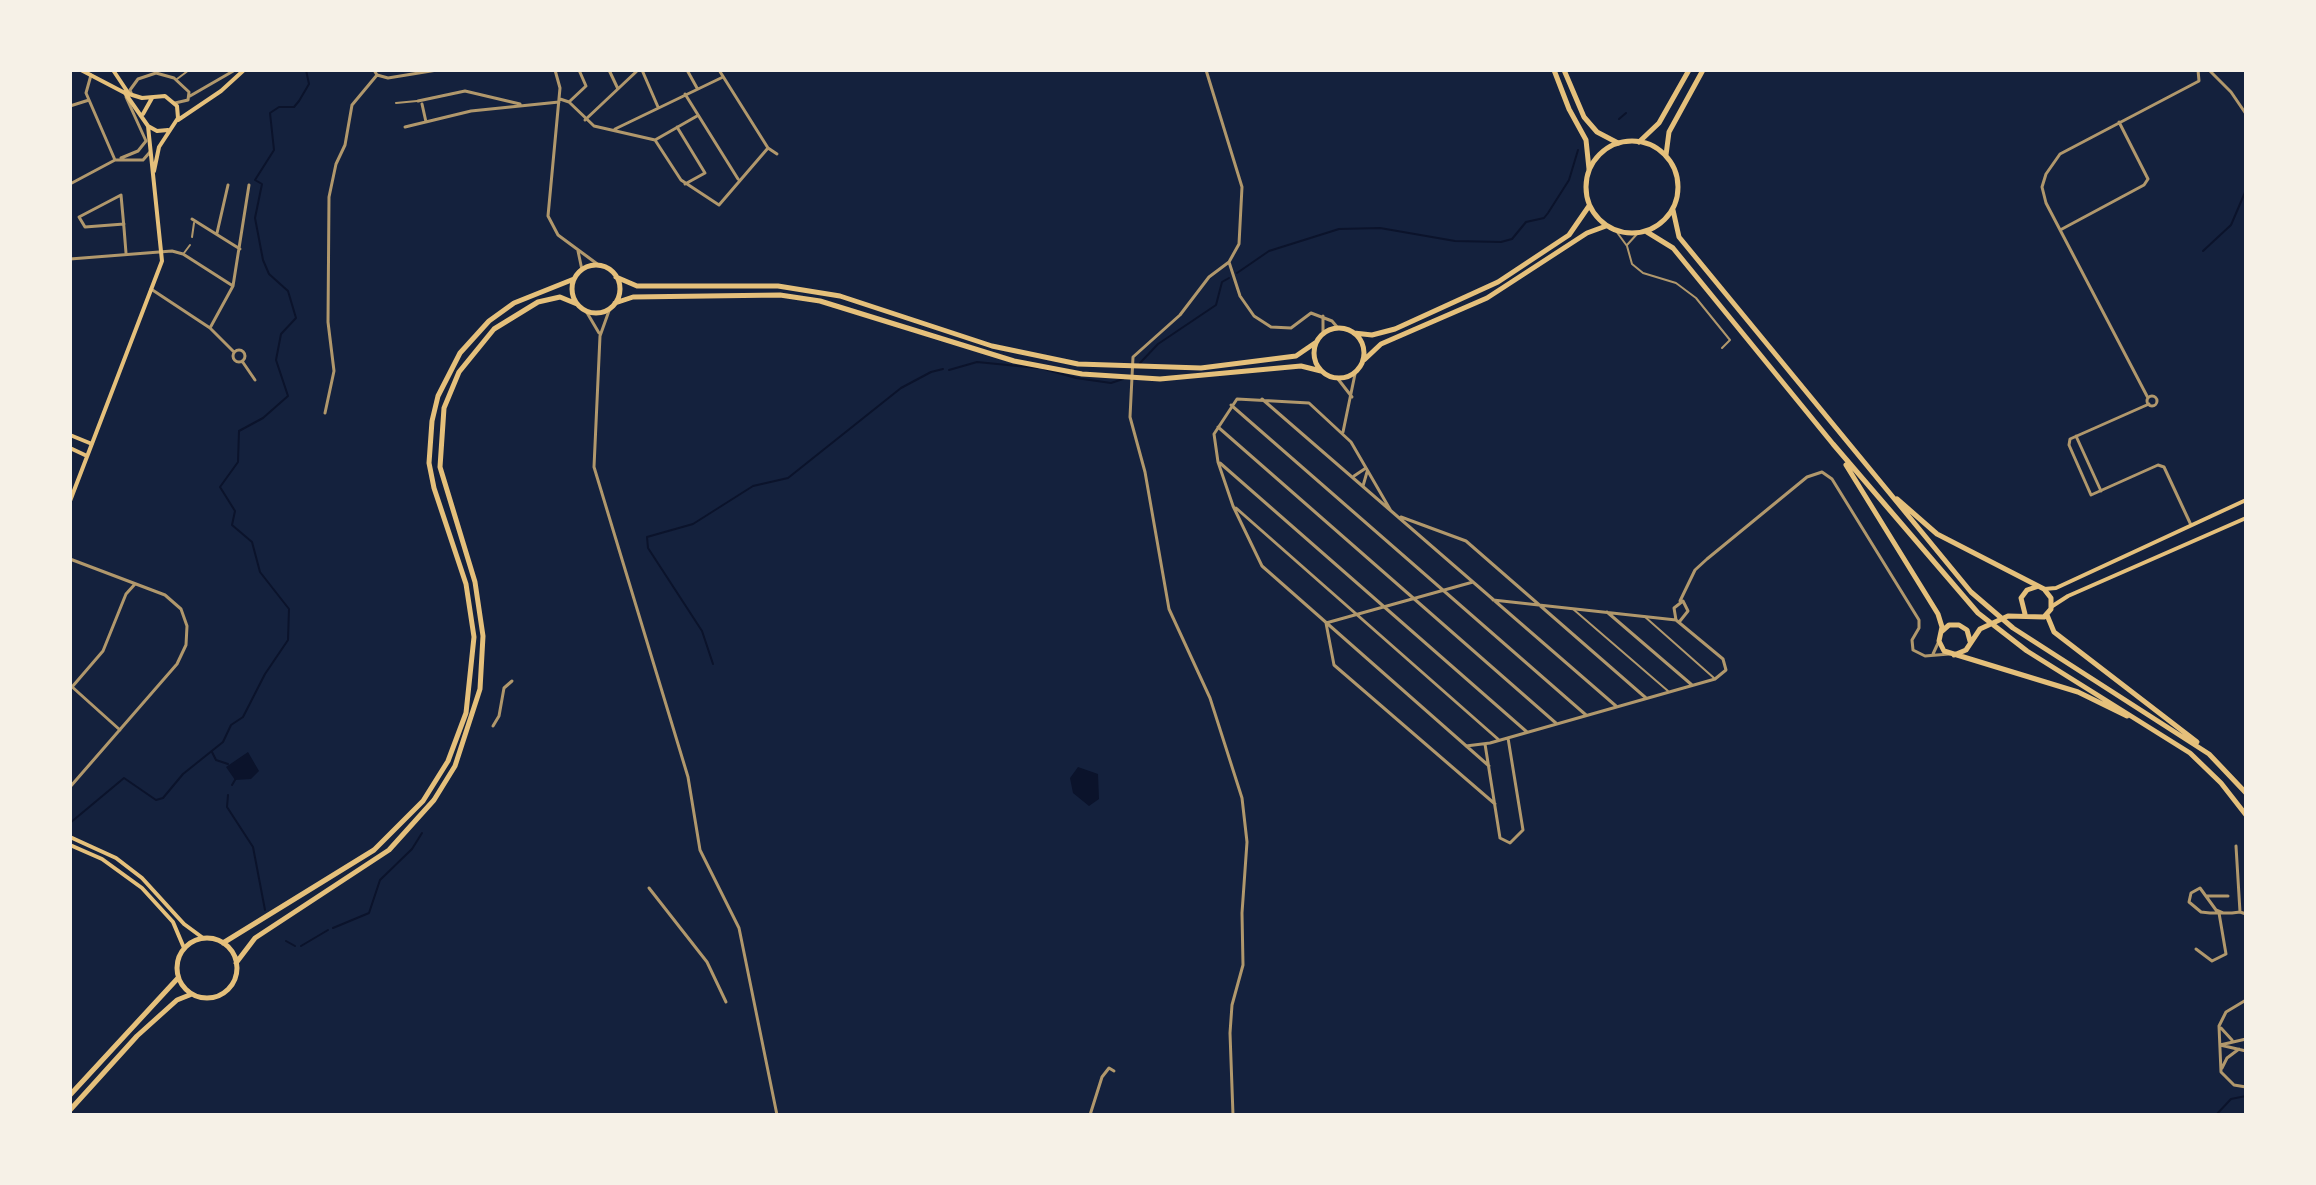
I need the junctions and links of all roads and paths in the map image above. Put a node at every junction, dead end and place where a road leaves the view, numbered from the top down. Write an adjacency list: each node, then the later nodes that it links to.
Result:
1 (81, 70): 23 (main road)
2 (113, 70): 30 (main road)
3 (169, 70): 25 (street)
4 (189, 70): 27 (street)
5 (235, 70): 33 (street)
6 (244, 70): 44 (main road)
7 (374, 70): 24 (street)
8 (437, 70): 24 (street)
9 (555, 70): 36 (street)
10 (579, 70): 38 (street)
11 (609, 70): 28 (street)
12 (640, 70): 28 (street); 43 (street)
13 (687, 70): 29 (street)
14 (719, 70): 26 (street)
15 (1206, 70): 91 (street)
16 (1554, 70): 65 (main road)
17 (1564, 70): 59 (main road)
18 (1689, 70): 58 (main road)
19 (1703, 70): 63 (main road)
20 (2198, 70): 51 (street)
21 (2209, 70): 45 (street)
22 (156, 72): 25 (street); 32 (street)
23 (91, 75): 30 (main road); 35 (street)
24 (377, 75): 123 (street)
25 (168, 76): 27 (street)
26 (723, 77): 29 (street); 60 (street)
27 (176, 80): 33 (street)
28 (618, 89): 48 (street)
29 (697, 89): 31 (street)
30 (124, 90): 32 (main road); 47 (main road); 64 (street)
31 (685, 94): 43 (street); 46 (street)
32 (132, 95): 34 (main road)
33 (190, 96): 40 (street)
34 (152, 98): 40 (main road); 47 (main road)
35 (89, 100): 41 (street); 64 (street)
36 (559, 100): 38 (street); 42 (street); 85 (street)
37 (420, 102): 39 (street); 42 (street); 50 (street)
38 (569, 102): 48 (street)
39 (396, 103)
40 (176, 105): 44 (main road); 49 (main road)
41 (70, 106)
42 (523, 106): 50 (street)
43 (658, 107): 55 (street)
44 (190, 109): 49 (main road)
45 (2246, 114)
46 (698, 115): 54 (street); 67 (street)
47 (143, 116): 52 (main road)
48 (585, 120): 55 (street)
49 (176, 121): 56 (main road)
50 (426, 122): 53 (street)
51 (2119, 122): 77 (street); 77 (street)
52 (148, 126): 56 (main road); 61 (main road)
53 (405, 127)
54 (677, 127): 57 (street); 69 (street)
55 (614, 129): 57 (street)
56 (168, 130): 66 (main road)
57 (655, 140): 69 (street)
58 (1639, 142): 59 (main road); 63 (main road)
59 (1618, 143): 65 (main road)
60 (768, 148): 62 (street); 67 (street)
61 (150, 152): 64 (street); 66 (main road)
62 (777, 154)
63 (1666, 156): 73 (main road)
64 (116, 159): 68 (street)
65 (1589, 169): 72 (main road)
66 (154, 172): 87 (main road)
67 (739, 181): 69 (street)
68 (70, 184)
69 (685, 184)
70 (228, 185): 80 (street)
71 (249, 185): 86 (street)
72 (1590, 205): 76 (main road); 105 (main road)
73 (1673, 210): 79 (main road); 139 (main road)
74 (193, 219): 80 (street); 82 (street)
75 (124, 224): 75 (street); 88 (street)
76 (1607, 226): 78 (main road); 110 (main road)
77 (2060, 229): 117 (street)
78 (1616, 231): 81 (main road); 84 (street)
79 (1647, 232): 81 (main road); 129 (main road)
80 (217, 233): 86 (street)
81 (1637, 234): 84 (street)
82 (192, 237)
83 (190, 245): 89 (street)
84 (1627, 246): 108 (street)
85 (576, 248): 92 (street); 93 (street)
86 (240, 249): 96 (street)
87 (161, 250): 88 (street); 89 (street); 97 (main road)
88 (126, 253): 90 (street)
89 (183, 254): 96 (street)
90 (71, 258)
91 (1229, 262): 101 (street); 250 (street)
92 (600, 266): 93 (main road); 94 (main road)
93 (582, 270): 95 (main road)
94 (616, 277): 99 (main road); 107 (main road)
95 (574, 279): 98 (main road); 229 (main road)
96 (233, 286): 102 (street)
97 (151, 289): 102 (street); 128 (main road)
98 (577, 304): 100 (main road); 232 (main road)
99 (612, 306): 100 (main road); 106 (street); 112 (main road)
100 (586, 311): 106 (street)
101 (1323, 316): 103 (street); 104 (street)
102 (210, 328): 109 (street)
103 (1338, 328): 104 (main road); 105 (main road)
104 (1323, 333): 107 (main road)
105 (1354, 333): 110 (main road)
106 (600, 336): 248 (street)
107 (1315, 343): 112 (main road)
108 (1722, 348)
109 (234, 352): 111 (street); 111 (street)
110 (1364, 360): 113 (main road)
111 (242, 361): 115 (street)
112 (1321, 371): 114 (main road)
113 (1355, 374): 114 (main road); 116 (street)
114 (1338, 379): 116 (street)
115 (255, 380)
116 (1352, 397): 125 (street)
117 (2150, 397): 120 (street); 120 (street)
118 (1262, 399): 119 (street); 121 (street); 122 (street)
119 (1281, 400): 122 (street); 125 (street)
120 (2149, 404): 127 (street)
121 (1231, 405): 124 (street); 157 (street)
122 (1276, 411): 135 (street)
123 (325, 413)
124 (1218, 427): 132 (street); 159 (street)
125 (1343, 432): 133 (street)
126 (70, 435): 128 (main road)
127 (2076, 436): 141 (street); 141 (street)
128 (92, 444): 131 (main road)
129 (1833, 444): 186 (main road); 210 (main road)
130 (70, 448): 131 (main road)
131 (87, 456): 143 (main road)
132 (1218, 462): 134 (street); 136 (street)
133 (1366, 468): 135 (street); 137 (street); 138 (street)
134 (1235, 476): 136 (street); 166 (street)
135 (1351, 476): 138 (street)
136 (1225, 484): 144 (street)
137 (1377, 485): 140 (street); 145 (street)
138 (1363, 486): 140 (street)
139 (1885, 487): 156 (main road); 213 (main road)
140 (1368, 491): 145 (street)
141 (2101, 491): 149 (street)
142 (2246, 500): 149 (main road)
143 (70, 501)
144 (1233, 506): 150 (street); 152 (street)
145 (1391, 511): 146 (street)
146 (1397, 515): 148 (street); 151 (street)
147 (2246, 518): 168 (main road)
148 (1423, 525): 151 (street); 164 (street)
149 (2191, 525): 156 (main road)
150 (1258, 528): 152 (street); 173 (street)
151 (1418, 534): 154 (street)
152 (1248, 536): 182 (street)
153 (70, 559): 155 (street)
154 (1473, 582): 157 (street); 160 (street)
155 (135, 584): 194 (street); 205 (street)
156 (2039, 588): 163 (main road); 168 (main road)
157 (1443, 590): 159 (street); 200 (street)
158 (1687, 591): 161 (street); 165 (street); 189 (street)
159 (1413, 598): 166 (street); 201 (street)
160 (1493, 600): 162 (street); 170 (street)
161 (1680, 601): 165 (street); 172 (street)
162 (1513, 602): 164 (street); 170 (street)
163 (2020, 602): 174 (main road); 177 (main road)
164 (1537, 604): 167 (street); 180 (street)
165 (1687, 604): 179 (street)
166 (1386, 606): 173 (street); 206 (street)
167 (1558, 607): 169 (street); 180 (street)
168 (2051, 607): 175 (main road)
169 (1572, 608): 171 (street); 195 (street)
170 (1507, 612): 196 (street)
171 (1607, 612): 176 (street); 193 (street)
172 (1673, 613): 178 (street); 181 (street)
173 (1356, 614): 182 (street); 207 (street)
174 (2026, 615): 175 (main road); 177 (main road)
175 (2047, 615): 213 (main road)
176 (1643, 616): 178 (street); 191 (street)
177 (2008, 616): 185 (main road)
178 (1665, 617): 181 (street)
179 (1685, 618): 181 (street); 184 (street)
180 (1554, 619): 197 (street)
181 (1678, 620): 184 (street)
182 (1326, 623): 212 (street); 217 (street)
183 (1961, 625): 185 (main road); 186 (main road); 188 (main road)
184 (1687, 628): 191 (street)
185 (1980, 629): 188 (main road)
186 (1941, 633): 187 (main road)
187 (1939, 641): 189 (street); 190 (main road)
188 (1969, 644): 190 (main road)
189 (1933, 654): 190 (street)
190 (1950, 654): 210 (main road)
191 (1715, 679): 193 (street)
192 (512, 681): 203 (street)
193 (1692, 685): 195 (street)
194 (71, 686): 205 (street)
195 (1668, 691): 197 (street)
196 (1602, 695): 198 (street); 199 (street)
197 (1646, 698): 198 (street)
198 (1616, 706): 199 (street)
199 (1606, 709): 200 (street)
200 (1586, 715): 202 (street)
201 (1548, 716): 202 (street); 204 (street)
202 (1557, 724): 204 (street)
203 (493, 726)
204 (1548, 726): 206 (street)
205 (120, 730): 215 (street)
206 (1527, 732): 208 (street)
207 (1492, 733): 209 (street); 211 (street)
208 (1508, 738): 209 (street); 217 (street)
209 (1499, 740): 211 (street)
210 (2172, 741): 218 (main road)
211 (1487, 744): 212 (street); 214 (street)
212 (1466, 746): 214 (street)
213 (2209, 754): 216 (main road)
214 (1489, 766): 217 (street)
215 (70, 787)
216 (2246, 793)
217 (1495, 804)
218 (2246, 815)
219 (70, 837): 228 (main road)
220 (70, 845): 230 (main road)
221 (2236, 846): 225 (street)
222 (649, 888): 236 (street)
223 (2206, 896): 224 (street); 226 (street); 226 (street)
224 (2228, 896)
225 (2240, 912): 226 (street); 227 (street)
226 (2221, 913): 231 (street)
227 (2246, 914)
228 (203, 938): 229 (main road); 230 (main road)
229 (223, 943): 232 (main road)
230 (184, 948): 233 (main road)
231 (2196, 949)
232 (236, 963): 234 (main road)
233 (178, 978): 234 (main road); 246 (main road)
234 (192, 994): 247 (main road)
235 (2246, 1000): 237 (street)
236 (726, 1002)
237 (2219, 1026): 239 (street); 240 (street)
238 (2246, 1039): 239 (street)
239 (2232, 1040): 240 (street)
240 (2220, 1045): 241 (street); 244 (street)
241 (2239, 1049): 242 (street); 244 (street)
242 (2246, 1051)
243 (1114, 1071): 249 (street)
244 (2221, 1072): 245 (street)
245 (2246, 1087)
246 (70, 1095)
247 (70, 1110)
248 (777, 1115)
249 (1090, 1115)
250 (1233, 1115)

